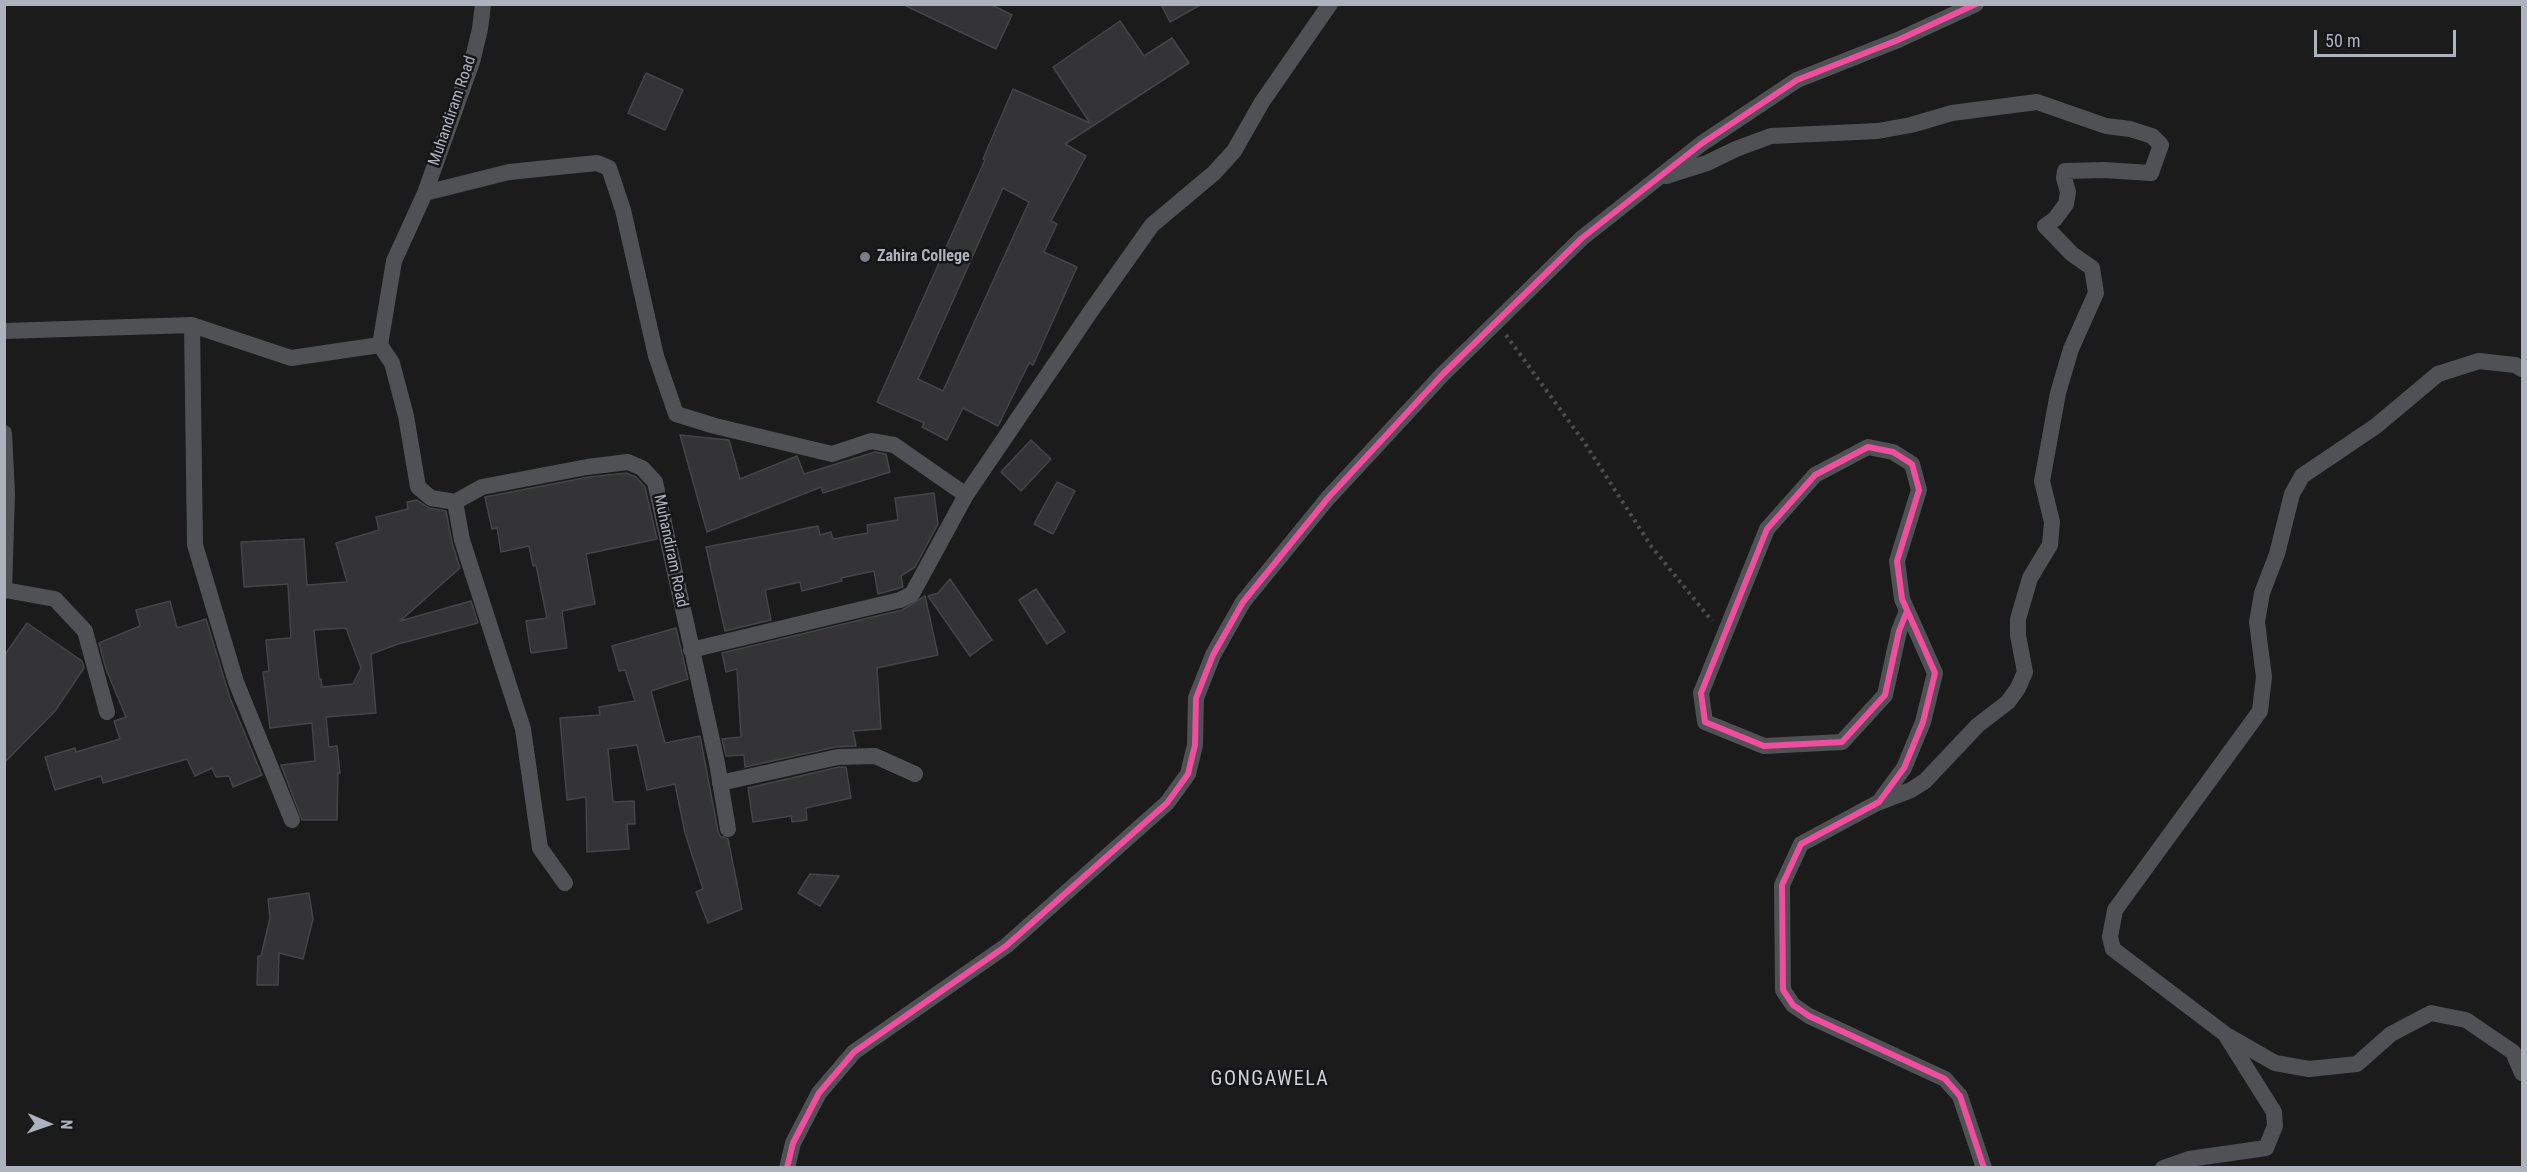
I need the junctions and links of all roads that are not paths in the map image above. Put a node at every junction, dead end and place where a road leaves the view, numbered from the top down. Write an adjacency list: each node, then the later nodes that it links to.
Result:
1 (483, 4): 5 (street, Muhandiram Road)
2 (1330, 4): 11 (street)
3 (1976, 4): 4 (street)
4 (1657, 179): 19 (street); 25 (street)
5 (425, 193): 8 (street, Muhandiram Road); 11 (street)
6 (192, 325): 7 (street); 8 (street); 20 (street)
7 (4, 331)
8 (380, 345): 12 (street)
9 (2523, 369): 23 (street)
10 (4, 433): 13 (street)
11 (966, 495): 15 (street)
12 (455, 502): 15 (street, Muhandiram Road); 22 (street)
13 (5, 591): 16 (street)
14 (1907, 611): 14 (street); 19 (street)
15 (691, 650): 18 (street, Muhandiram Road)
16 (107, 712)
17 (915, 774): 18 (street)
18 (720, 783): 21 (street, Muhandiram Road)
19 (1879, 802): 26 (street)
20 (292, 820)
21 (728, 829)
22 (565, 883)
23 (2225, 1034): 24 (street); 27 (street)
24 (2523, 1073)
25 (787, 1167)
26 (1984, 1167)
27 (2163, 1167)

